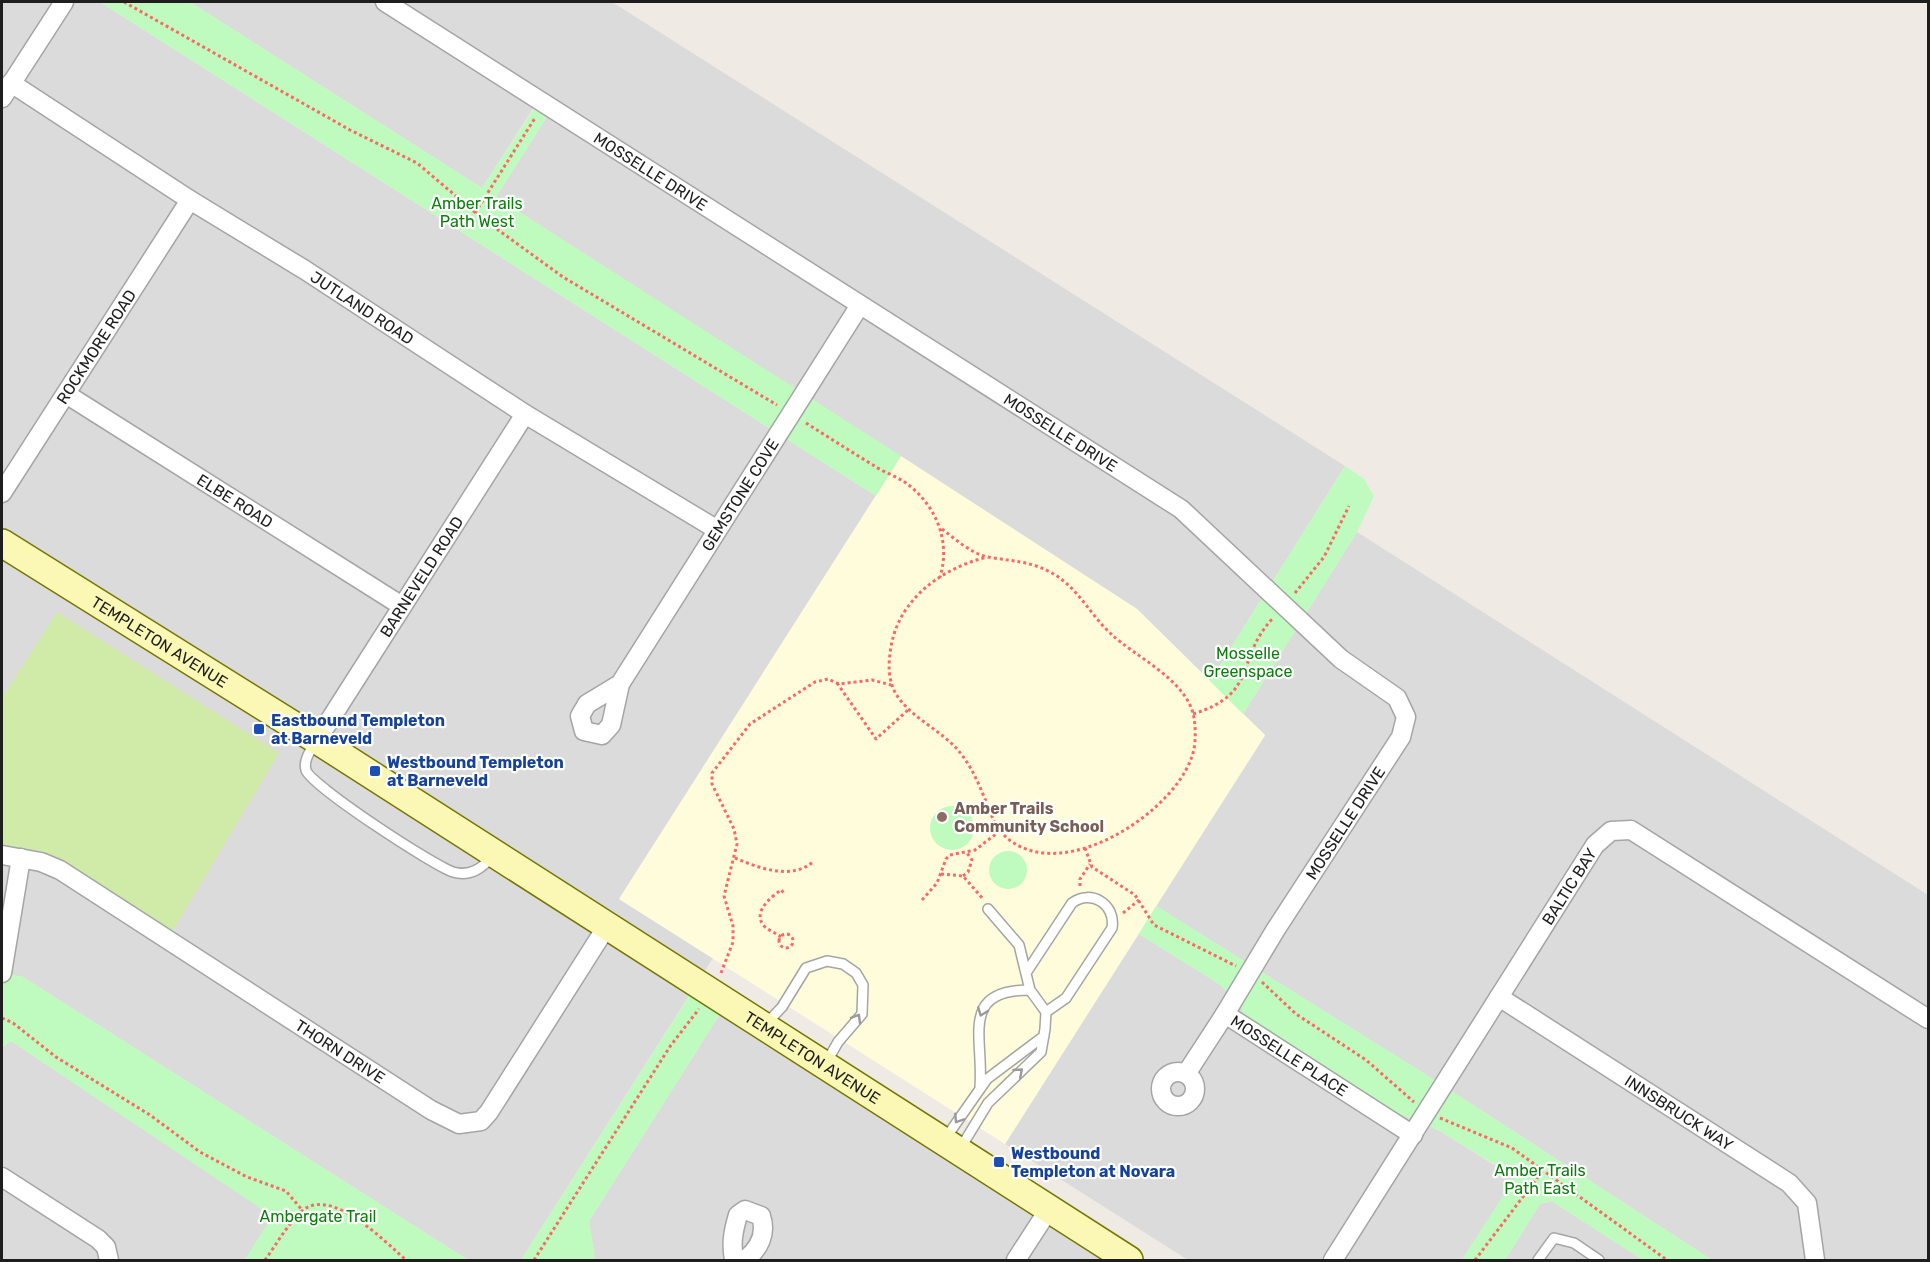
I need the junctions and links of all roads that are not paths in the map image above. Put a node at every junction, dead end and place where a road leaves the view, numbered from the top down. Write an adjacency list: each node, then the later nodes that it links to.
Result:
1 (64, 2): 3 (street)
2 (385, 2): 5 (street, MOSSELLE DRIVE)
3 (6, 91): 4 (street, JUTLAND ROAD)
4 (190, 200): 6 (street, ROCKMORE ROAD); 7 (street, JUTLAND ROAD)
5 (860, 305): 9 (street, GEMSTONE COVE); 24 (street, MOSSELLE DRIVE)
6 (66, 394): 8 (street, ROCKMORE ROAD); 11 (street, ELBE ROAD)
7 (525, 414): 9 (street, JUTLAND ROAD); 11 (street, BARNEVELD ROAD)
8 (2, 493)
9 (716, 529): 12 (street, GEMSTONE COVE)
10 (2, 543): 13 (street, TEMPLETON AVENUE)
11 (402, 606): 13 (street, BARNEVELD ROAD)
12 (620, 684)
13 (317, 740): 14 (street, TEMPLETON AVENUE); 14 (lane)
14 (495, 854): 18 (street, TEMPLETON AVENUE)
15 (2, 855): 16 (street, THORN DRIVE)
16 (21, 858): 18 (street, THORN DRIVE); 19 (street)
17 (988, 909): 20 (lane)
18 (607, 926): 26 (street, TEMPLETON AVENUE)
19 (2, 973)
20 (1026, 973): 21 (lane); 23 (lane)
21 (1030, 990): 23 (lane); 30 (lane, one-way to 30)
22 (1499, 997): 25 (street, BALTIC BAY); 31 (street, BALTIC BAY); 43 (street, INNSBRUCK WAY)
23 (1046, 1012): 27 (lane)
24 (1225, 1014): 29 (street, MOSSELLE PLACE); 31 (street, MOSSELLE PLACE)
25 (1929, 1019)
26 (764, 1027): 28 (street, TEMPLETON AVENUE); 28 (lane, one-way to 26)
27 (1044, 1036): 30 (lane); 32 (lane, one-way to 27)
28 (824, 1065): 32 (street, TEMPLETON AVENUE)
29 (1186, 1074)
30 (980, 1086): 32 (lane, one-way to 32)
31 (1413, 1135): 40 (street, BALTIC BAY)
32 (951, 1146): 34 (street, TEMPLETON AVENUE)
33 (2, 1178): 35 (street)
34 (1049, 1209): 38 (street); 39 (street, TEMPLETON AVENUE)
35 (109, 1260)
36 (734, 1260): 37 (street)
37 (745, 1260)
38 (1016, 1260)
39 (1130, 1260)
40 (1333, 1260)
41 (1538, 1260): 42 (lane)
42 (1597, 1260)
43 (1815, 1260)

